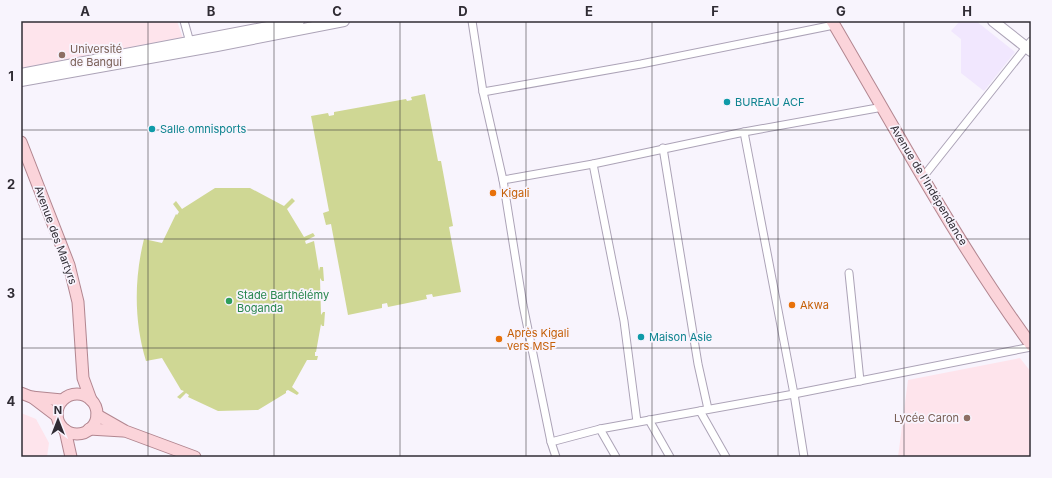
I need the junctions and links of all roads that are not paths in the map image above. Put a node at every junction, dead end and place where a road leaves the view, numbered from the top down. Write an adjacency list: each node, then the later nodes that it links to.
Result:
1 (184, 21): 7 (street)
2 (299, 21): 7 (street)
3 (339, 21): 7 (street)
4 (472, 21): 11 (street)
5 (993, 21): 8 (street)
6 (833, 23): 11 (street); 12 (main road, Avenue de l'Indépendance)
7 (191, 46): 9 (street); 10 (street)
8 (1029, 46): 18 (street)
9 (21, 74)
10 (21, 81)
11 (483, 92): 19 (street)
12 (883, 107): 13 (street); 18 (main road, Avenue de l'Indépendance)
13 (744, 132): 15 (street); 24 (street)
14 (21, 142): 16 (main road, Avenue des Martyrs)
15 (663, 148): 17 (street); 29 (street)
16 (24, 156): 22 (main road, Avenue des Martyrs)
17 (593, 164): 19 (street); 33 (street)
18 (923, 177): 21 (main road, Avenue de l'Indépendance)
19 (503, 180): 38 (street)
20 (849, 273): 23 (street)
21 (1031, 346): 23 (street)
22 (83, 378): 26 (main road); 28 (main road, Avenue des Martyrs)
23 (860, 381): 24 (street)
24 (794, 394): 29 (street); 45 (street)
25 (26, 395): 27 (main road); 31 (main road)
26 (72, 395): 27 (main road); 28 (main road)
27 (62, 400): 31 (main road)
28 (92, 400): 30 (main road)
29 (704, 410): 32 (street); 44 (street)
30 (97, 414): 36 (main road); 37 (main road)
31 (57, 416): 35 (main road)
32 (649, 420): 33 (street); 43 (street)
33 (637, 422): 34 (street)
34 (600, 429): 38 (street); 42 (street)
35 (65, 430): 36 (main road); 40 (main road)
36 (86, 431): 37 (main road); 40 (main road)
37 (125, 431): 41 (main road)
38 (551, 442): 39 (street)
39 (555, 456)
40 (71, 457)
41 (196, 457)
42 (616, 457)
43 (670, 457)
44 (726, 457)
45 (804, 457)

